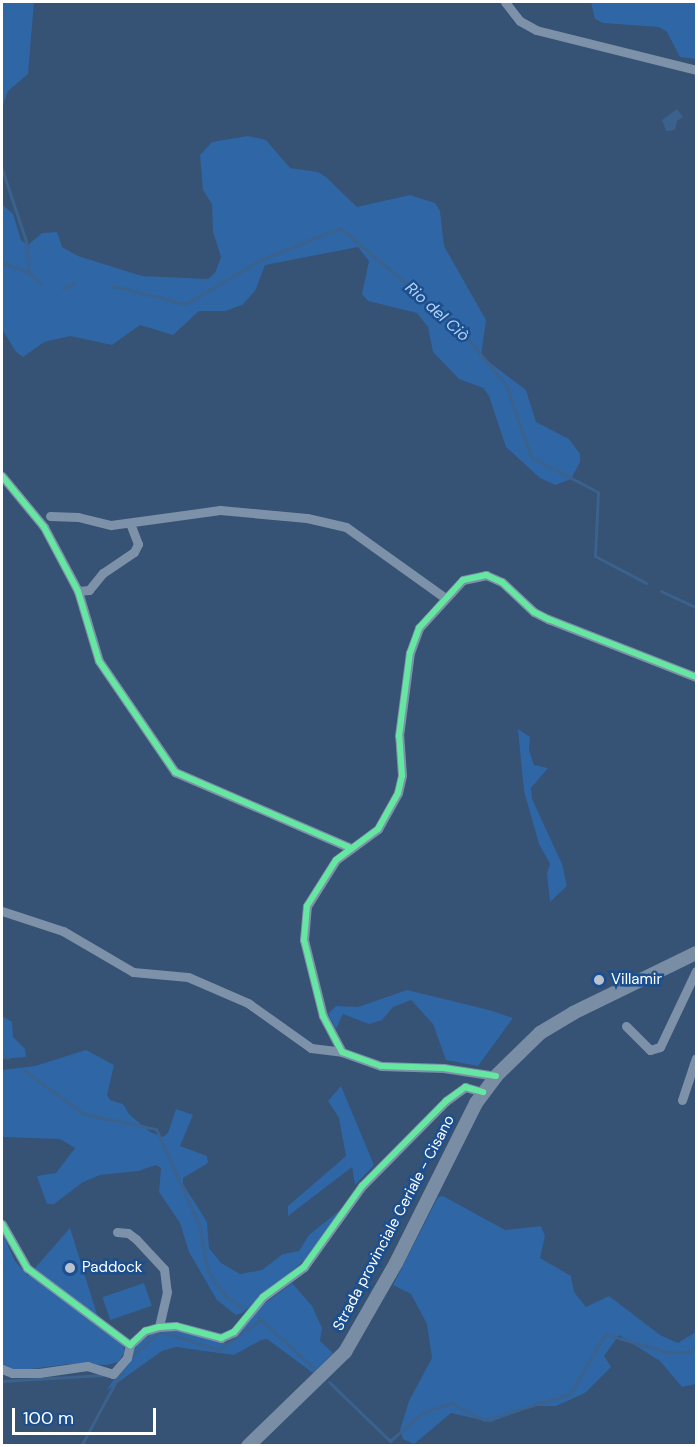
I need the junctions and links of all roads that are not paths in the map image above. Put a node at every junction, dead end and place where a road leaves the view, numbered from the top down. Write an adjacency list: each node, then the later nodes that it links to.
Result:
1 (505, 2): 2 (street)
2 (696, 70)
3 (2, 476): 4 (street)
4 (45, 516): 5 (street); 6 (street)
5 (130, 523): 6 (street); 7 (street)
6 (78, 591): 9 (street)
7 (445, 598): 8 (street); 9 (street)
8 (696, 677)
9 (351, 848): 15 (street)
10 (2, 911): 15 (street)
11 (696, 953): 12 (main road, Strada provinciale Ceriale - Cisano)
12 (679, 961): 13 (street); 17 (main road, Strada provinciale Ceriale - Cisano)
13 (696, 971): 14 (street)
14 (626, 1026)
15 (342, 1052): 17 (street)
16 (696, 1058): 19 (street)
17 (495, 1076): 18 (main road, Strada provinciale Ceriale - Cisano)
18 (483, 1092): 22 (street); 25 (main road, Strada provinciale Ceriale - Cisano)
19 (682, 1100)
20 (2, 1224): 23 (street)
21 (117, 1232): 22 (street)
22 (159, 1327): 23 (street)
23 (130, 1345): 24 (street)
24 (2, 1369)
25 (248, 1446)

